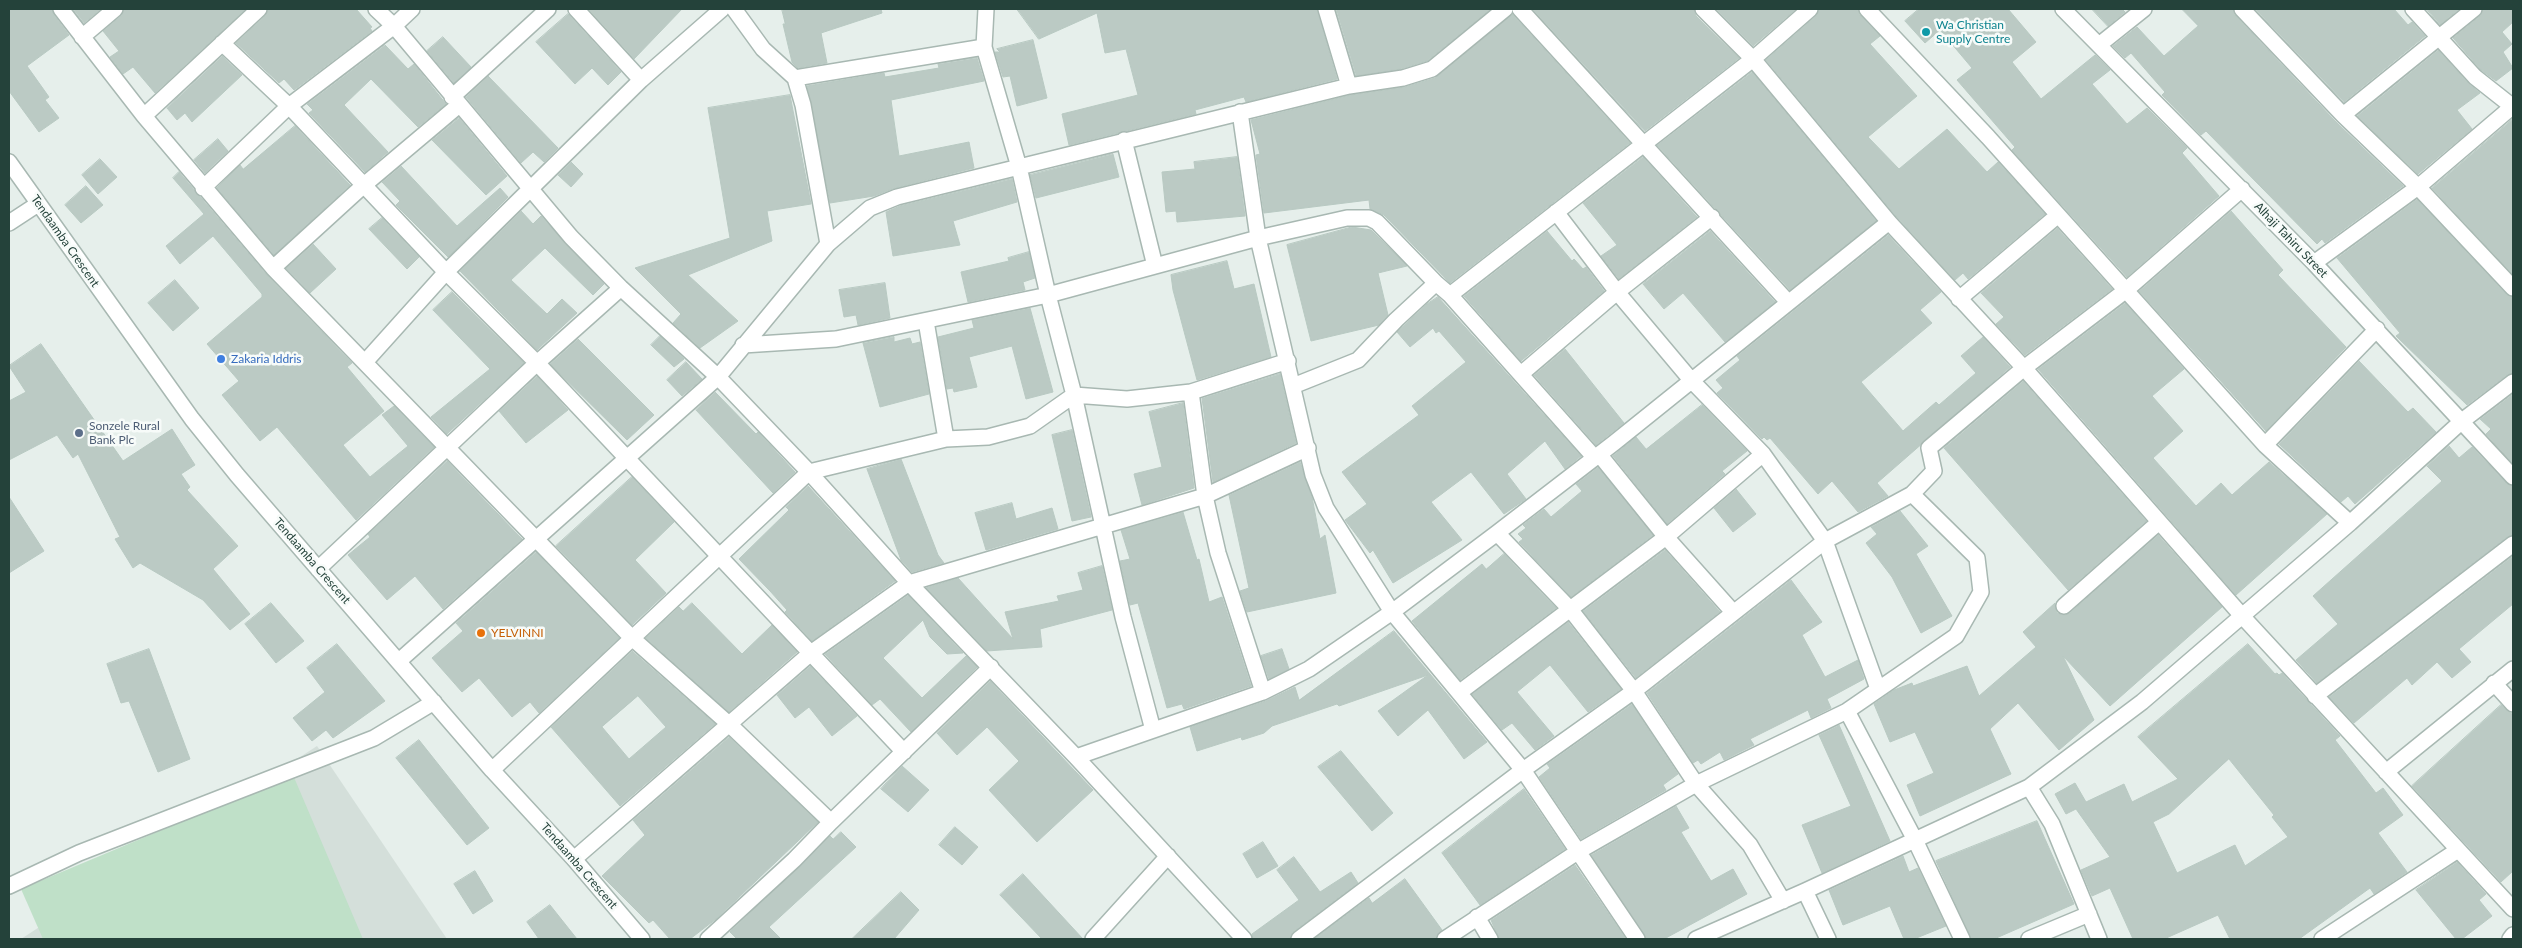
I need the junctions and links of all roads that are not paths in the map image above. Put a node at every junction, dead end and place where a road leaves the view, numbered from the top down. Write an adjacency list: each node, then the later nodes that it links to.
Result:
1 (61, 9): 23 (street)
2 (115, 9): 23 (street)
3 (259, 9): 25 (street)
4 (376, 9): 22 (street)
5 (412, 9): 22 (street)
6 (548, 9): 32 (street)
7 (576, 9): 30 (street)
8 (722, 9): 30 (street)
9 (734, 9): 29 (street)
10 (986, 9): 27 (street)
11 (1326, 9): 31 (street)
12 (1505, 9): 31 (street)
13 (1520, 9): 39 (street)
14 (1703, 9): 28 (street)
15 (1810, 9): 28 (street)
16 (1867, 9): 50 (street)
17 (2064, 9): 26 (street, Alhaji Tahiru Street)
18 (2144, 9): 26 (street)
19 (2242, 9): 36 (street)
20 (2413, 9): 24 (street)
21 (2474, 9): 24 (street)
22 (394, 26): 32 (street); 33 (street)
23 (82, 37): 37 (street)
24 (2439, 37): 34 (street); 36 (street)
25 (222, 43): 33 (street); 37 (street)
26 (2099, 45): 46 (street, Alhaji Tahiru Street)
27 (984, 47): 29 (street); 41 (street)
28 (1753, 59): 39 (street); 51 (street)
29 (796, 78): 54 (street)
30 (642, 80): 45 (street)
31 (1349, 86): 35 (street)
32 (455, 101): 42 (street); 45 (street)
33 (289, 106): 42 (street); 44 (street)
34 (2513, 106): 43 (street)
35 (1240, 112): 38 (street); 53 (street)
36 (2343, 115): 43 (street)
37 (144, 116): 44 (street)
38 (1124, 140): 41 (street); 56 (street)
39 (1644, 144): 48 (street); 49 (street)
40 (9, 162): 47 (street, Tendaamba Crescent)
41 (1018, 167): 54 (street); 64 (street)
42 (364, 185): 57 (street); 58 (street)
43 (2418, 187): 55 (street); 61 (street)
44 (204, 188): 57 (street)
45 (532, 188): 58 (street); 60 (street)
46 (2242, 188): 55 (street, Alhaji Tahiru Street); 62 (street)
47 (38, 204): 52 (street); 103 (street, Tendaamba Crescent)
48 (1556, 212): 63 (street); 65 (street)
49 (1712, 216): 63 (street); 67 (street)
50 (2057, 216): 62 (street); 66 (street)
51 (1889, 222): 66 (street); 67 (street)
52 (9, 223)
53 (1258, 238): 56 (street); 59 (street); 72 (street)
54 (828, 244): 70 (street)
55 (2314, 263): 69 (street, Alhaji Tahiru Street)
56 (1155, 266): 64 (street)
57 (274, 268): 71 (street)
58 (446, 272): 71 (street); 73 (street)
59 (1436, 284): 65 (street); 79 (street)
60 (620, 288): 73 (street); 76 (street)
61 (2513, 288)
62 (2125, 291): 74 (street); 84 (street)
63 (1617, 292): 75 (street); 77 (street)
64 (1048, 295): 68 (street); 81 (street)
65 (1450, 295): 75 (street)
66 (1960, 299): 74 (street)
67 (1788, 302): 77 (street)
68 (926, 321): 70 (street); 83 (street)
69 (2377, 329): 82 (street, Alhaji Tahiru Street); 84 (street)
70 (743, 345): 76 (street)
71 (366, 361): 85 (street)
72 (1288, 361): 79 (street); 80 (street)
73 (537, 363): 85 (street); 89 (street)
74 (2024, 368): 92 (street); 94 (street)
75 (1521, 374): 88 (street)
76 (718, 377): 89 (street); 90 (street)
77 (1691, 380): 87 (street); 88 (street)
78 (2513, 382): 82 (street)
79 (1293, 386): 86 (street)
80 (1191, 392): 81 (street); 93 (street)
81 (1074, 395): 83 (street); 96 (street)
82 (2462, 421): 91 (street, Alhaji Tahiru Street); 95 (street)
83 (946, 439): 90 (street)
84 (2265, 445): 95 (street)
85 (449, 448): 99 (street); 103 (street)
86 (1308, 448): 93 (street); 107 (street)
87 (1763, 454): 98 (street); 100 (street)
88 (1597, 456): 97 (street); 98 (street)
89 (628, 458): 99 (street); 102 (street)
90 (809, 472): 102 (street); 104 (street)
91 (2513, 476)
92 (1912, 494): 100 (street); 116 (street)
93 (1205, 496): 96 (street); 118 (street)
94 (2159, 522): 105 (street); 109 (street)
95 (2350, 523): 109 (street)
96 (1102, 526): 104 (street); 125 (street)
97 (1497, 533): 106 (street); 107 (street)
98 (1666, 537): 106 (street); 108 (street)
99 (536, 538): 110 (street); 112 (street)
100 (1825, 541): 108 (street); 116 (street)
101 (2513, 544): 120 (street)
102 (720, 555): 110 (street); 111 (street)
103 (318, 569): 112 (street, Tendaamba Crescent)
104 (909, 583): 111 (street); 113 (street)
105 (2064, 606)
106 (1570, 609): 117 (street); 119 (street)
107 (1392, 612): 118 (street); 119 (street)
108 (1733, 612): 117 (street)
109 (2242, 617): 120 (street); 132 (street)
110 (632, 638): 124 (street); 128 (street)
111 (812, 652): 124 (street); 126 (street)
112 (399, 661): 121 (street, Tendaamba Crescent)
113 (991, 667): 126 (street); 127 (street)
114 (2513, 669): 115 (street)
115 (2494, 683): 122 (street); 130 (street)
116 (1878, 689): 123 (street)
117 (1634, 690): 129 (street); 131 (street)
118 (1262, 692): 125 (street)
119 (1460, 692): 129 (street)
120 (2315, 696): 130 (street)
121 (434, 702): 128 (street, Tendaamba Crescent); 139 (street)
122 (2513, 704)
123 (1847, 711): 131 (street); 134 (street)
124 (730, 725): 133 (street); 138 (street)
125 (1153, 730): 127 (street)
126 (904, 752): 133 (street)
127 (1076, 757): 137 (street)
128 (492, 770): 138 (street, Tendaamba Crescent)
129 (1523, 770): 136 (street); 151 (street)
130 (2386, 772): 135 (street)
131 (1696, 784): 136 (street); 141 (street)
132 (2028, 787): 134 (street); 143 (street)
133 (831, 822): 148 (street)
134 (1914, 840): 140 (street); 157 (street)
135 (2458, 850): 142 (street); 160 (street)
136 (1579, 851): 144 (street); 154 (street)
137 (1168, 856): 149 (street); 150 (street)
138 (574, 859): 147 (street, Tendaamba Crescent)
139 (9, 886)
140 (1805, 891): 141 (street); 156 (street)
141 (1783, 901): 145 (street)
142 (2513, 909)
143 (2089, 914): 158 (street); 159 (street)
144 (1478, 916): 152 (street); 153 (street)
145 (1719, 935): 155 (street)
146 (2513, 935): 161 (street)
147 (642, 939)
148 (708, 939)
149 (1092, 939)
150 (1244, 939)
151 (1299, 939)
152 (1445, 939)
153 (1490, 939)
154 (1637, 939)
155 (1696, 939)
156 (1828, 939)
157 (1962, 939)
158 (2029, 939)
159 (2099, 939)
160 (2322, 939)
161 (2510, 939)

